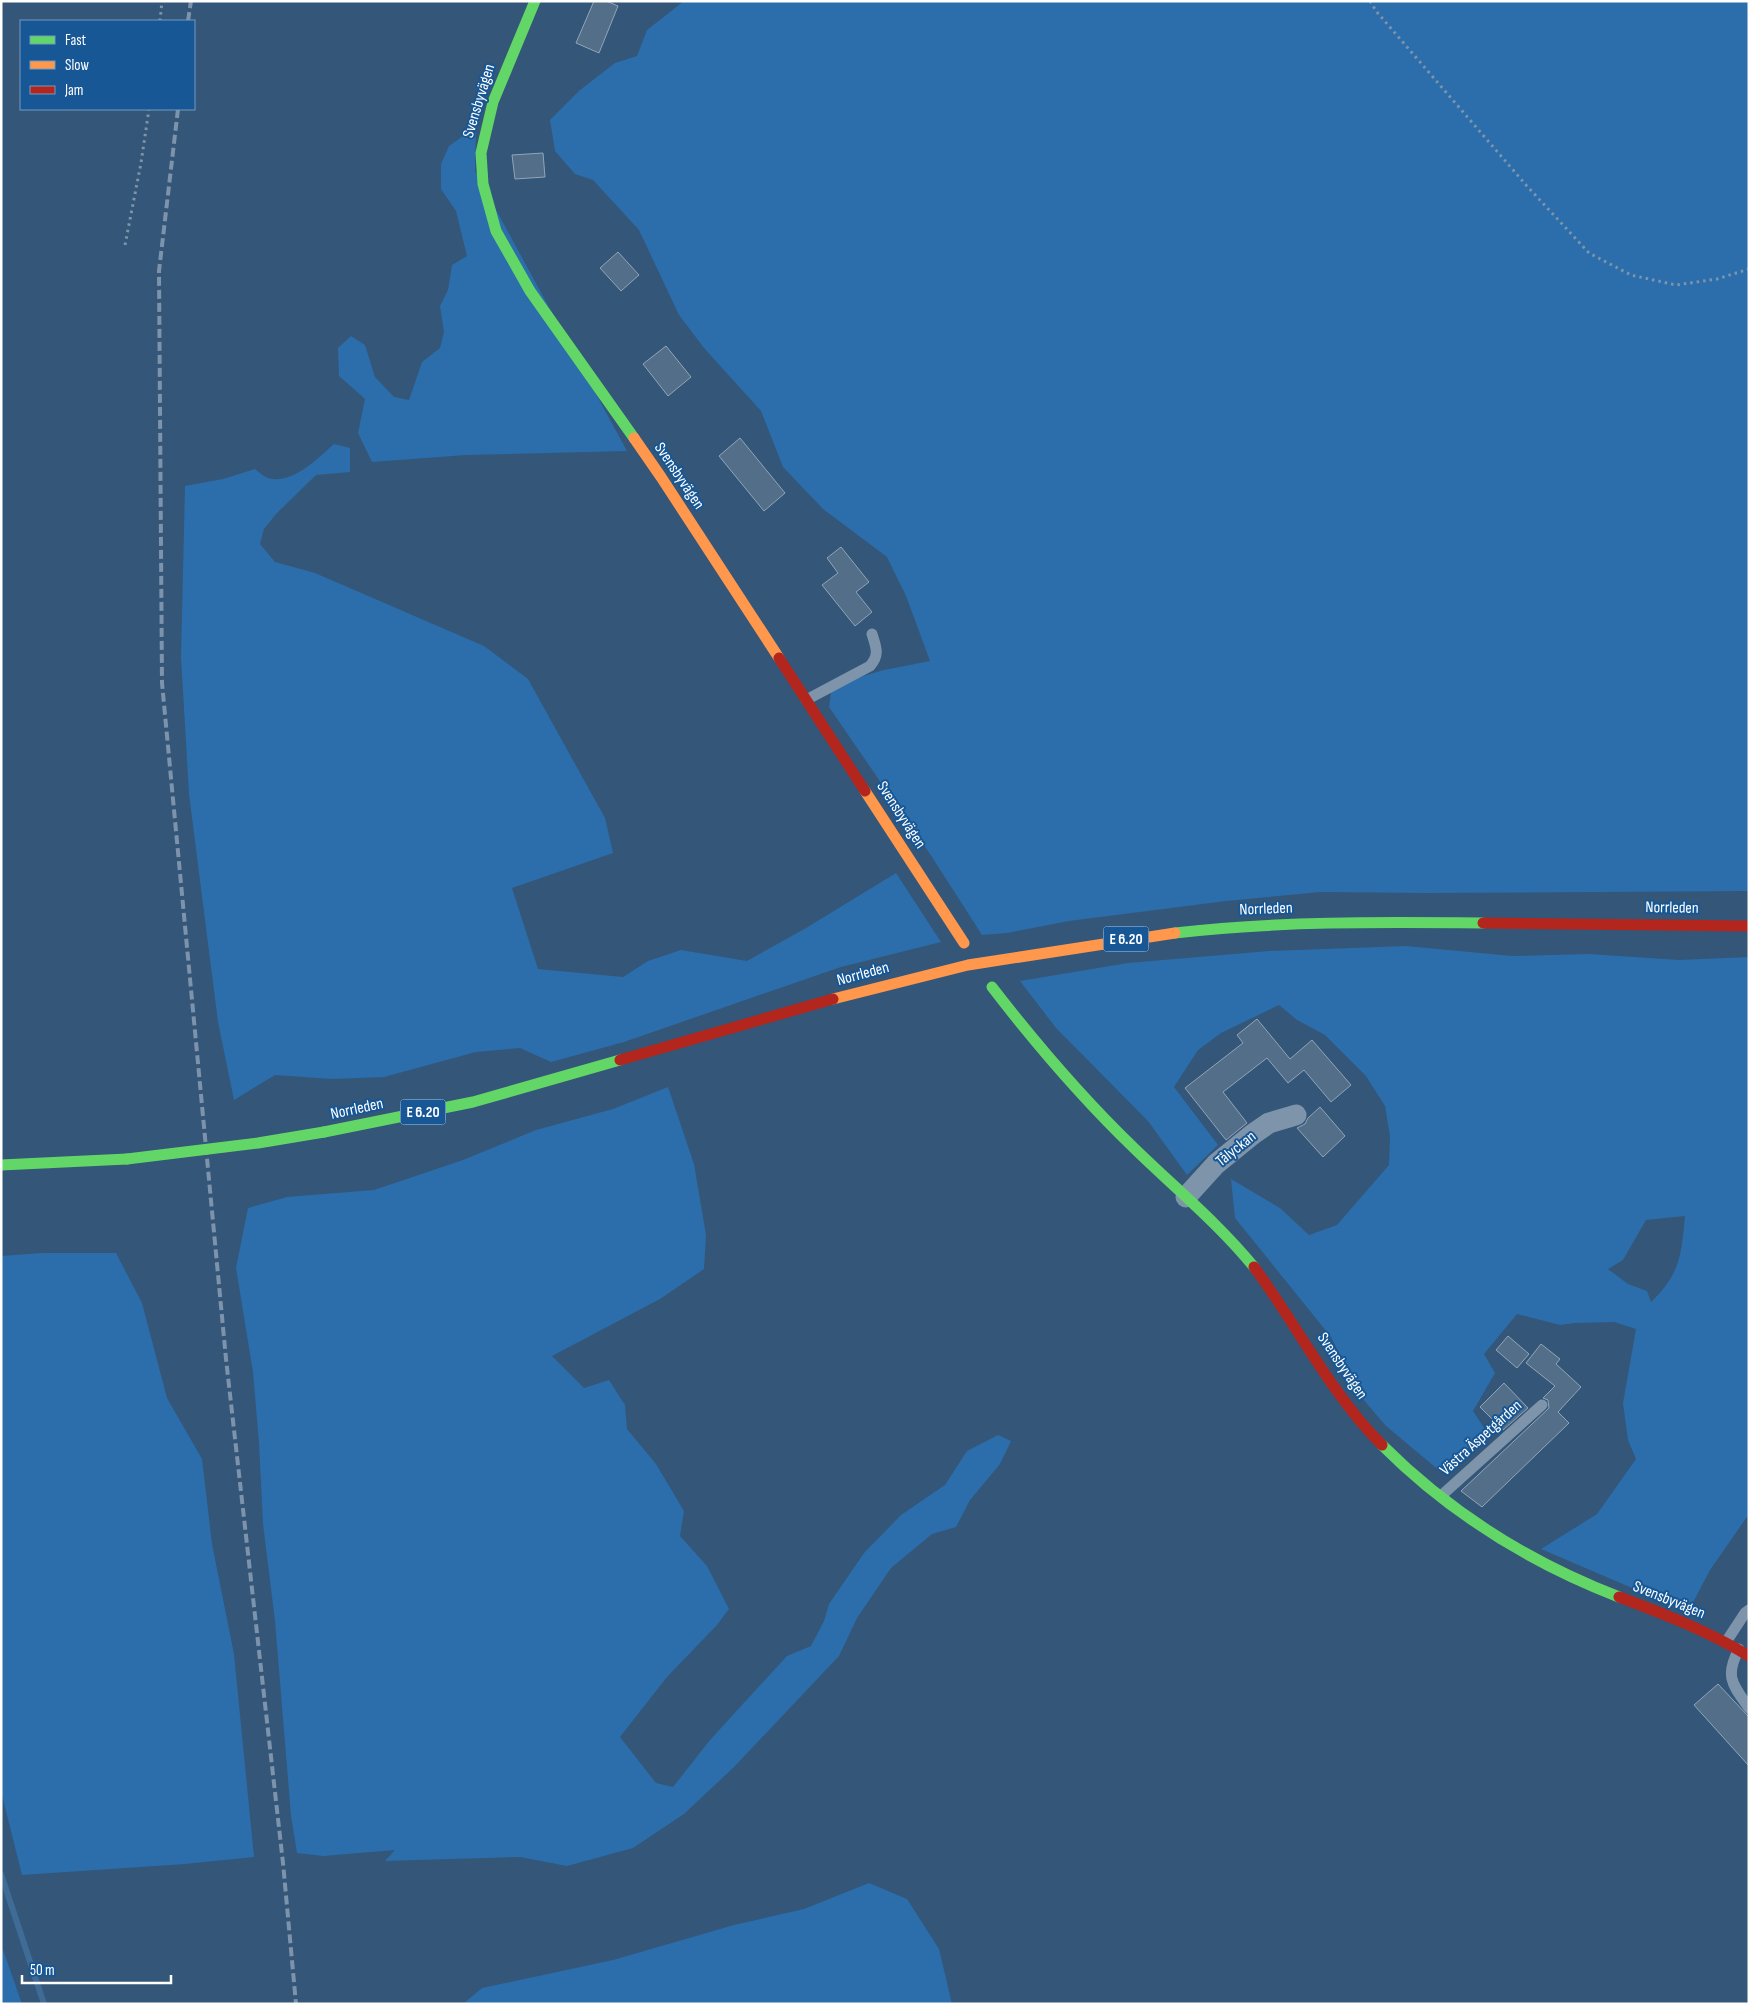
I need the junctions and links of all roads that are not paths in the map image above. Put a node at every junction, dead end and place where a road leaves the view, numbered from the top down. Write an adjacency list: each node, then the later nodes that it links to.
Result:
1 (535, 1): 3 (main road, Svensbyvägen)
2 (872, 634): 3 (lane)
3 (806, 700): 5 (main road, Svensbyvägen)
4 (1749, 926): 8 (main road, Norrleden / E 6.20, bridge)
5 (964, 944)
6 (992, 987): 9 (main road, Svensbyvägen)
7 (1296, 1116): 9 (street, Tålyckan)
8 (1, 1165)
9 (1186, 1197): 11 (main road, Svensbyvägen)
10 (1542, 1405): 11 (lane, Västra Äspetgården)
11 (1442, 1495): 13 (main road, Svensbyvägen)
12 (1749, 1610): 13 (lane)
13 (1726, 1642): 14 (main road, Svensbyvägen)
14 (1744, 1653): 15 (lane)
15 (1749, 1708)

